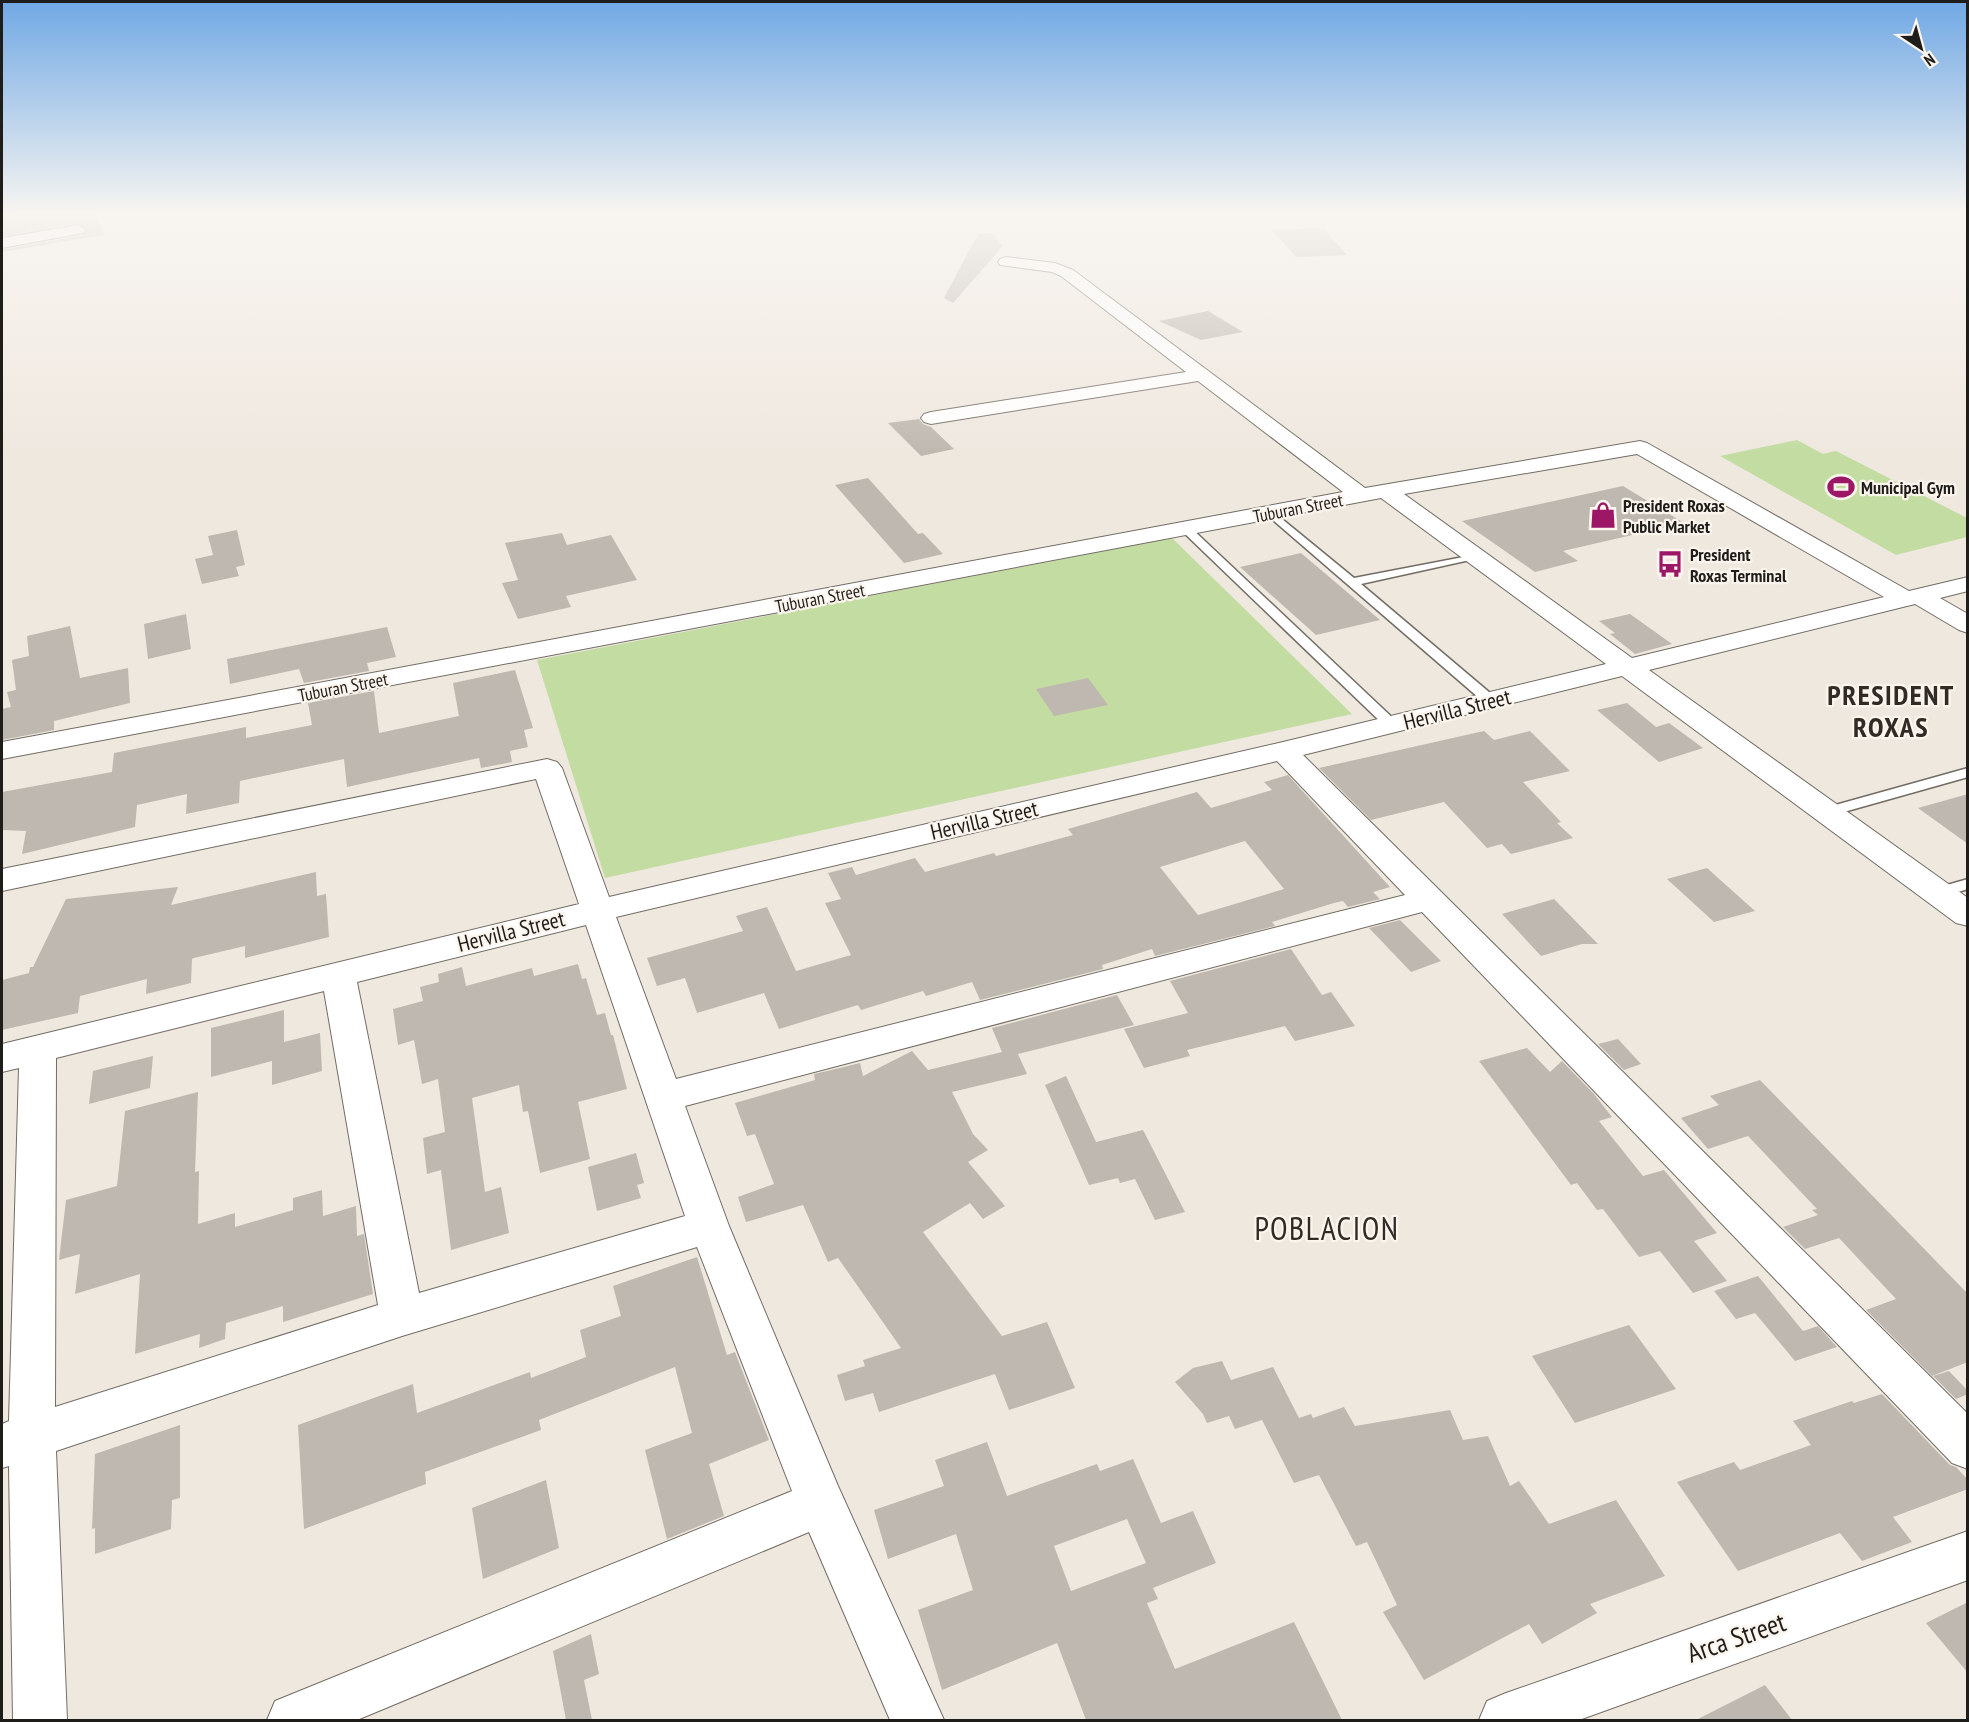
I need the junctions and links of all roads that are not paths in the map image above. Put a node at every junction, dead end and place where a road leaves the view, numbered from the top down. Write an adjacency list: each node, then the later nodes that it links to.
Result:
1 (1095, 294): 2 (street)
2 (1202, 375): 3 (street); 4 (street)
3 (931, 418)
4 (1373, 493): 5 (street, Tuburan Street); 7 (street); 10 (street, Tuburan Street)
5 (1271, 513): 6 (street, Tuburan Street); 8 (lane)
6 (1186, 529): 14 (lane); 16 (street, Tuburan Street)
7 (1475, 556): 8 (lane); 12 (street)
8 (1352, 582): 13 (lane)
9 (1968, 584): 10 (street, Hervilla Street)
10 (1912, 598): 11 (street); 12 (street, Hervilla Street)
11 (1968, 625)
12 (1626, 666): 13 (street, Hervilla Street); 18 (street)
13 (1491, 701): 14 (street, Hervilla Street)
14 (1392, 725): 15 (street, Hervilla Street)
15 (1283, 751): 22 (street); 23 (street, Hervilla Street)
16 (2, 752)
17 (1968, 772): 18 (lane)
18 (1826, 812): 21 (street)
19 (2, 880): 23 (street)
20 (1968, 884): 21 (lane)
21 (1938, 893): 24 (street)
22 (1431, 899): 27 (street); 31 (street)
23 (596, 911): 25 (street, Hervilla Street); 27 (street)
24 (1968, 915)
25 (338, 973): 26 (street, Hervilla Street); 29 (street)
26 (20, 1053): 30 (street)
27 (662, 1097): 28 (street)
28 (709, 1226): 29 (street); 32 (street)
29 (402, 1317): 30 (street)
30 (17, 1441): 34 (street)
31 (1968, 1447)
32 (821, 1503): 35 (street); 36 (street)
33 (1968, 1555): 37 (street, Arca Street)
34 (40, 1720)
35 (294, 1720)
36 (917, 1720)
37 (1506, 1720)

